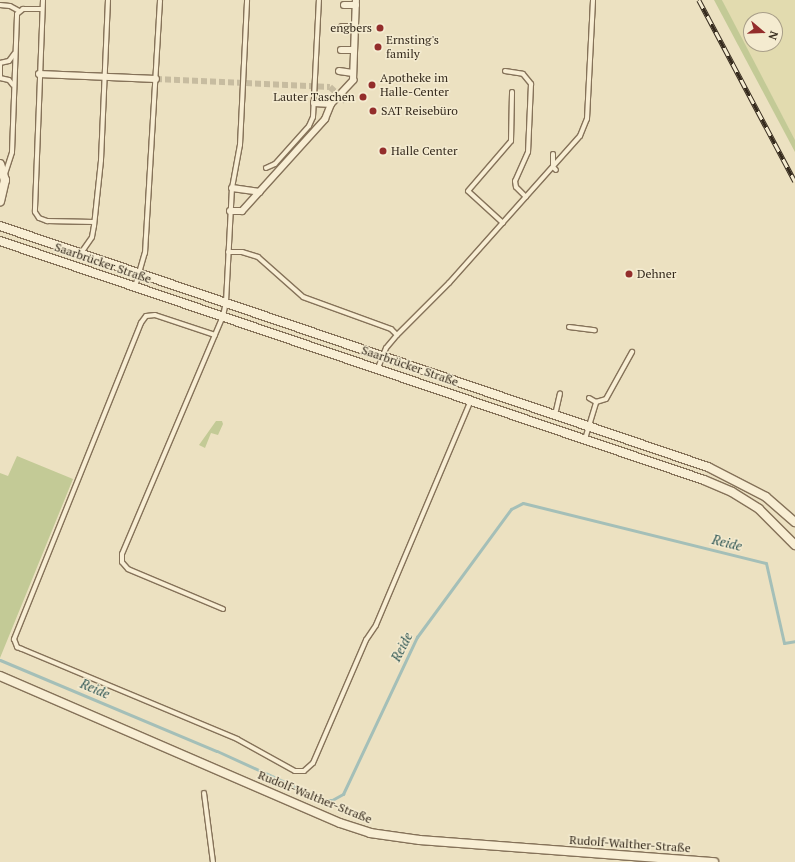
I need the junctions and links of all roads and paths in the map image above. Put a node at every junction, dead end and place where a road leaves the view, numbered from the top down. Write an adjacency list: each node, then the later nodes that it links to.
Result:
1 (43, 0): 10 (lane)
2 (108, 0): 22 (lane)
3 (160, 0): 24 (lane)
4 (247, 0): 38 (lane)
5 (319, 0): 27 (lane)
6 (594, 0): 36 (lane)
7 (356, 3): 9 (street); 13 (street)
8 (0, 5): 11 (lane)
9 (344, 5)
10 (42, 9): 11 (lane); 21 (lane)
11 (19, 11): 14 (lane)
12 (342, 27): 13 (street)
13 (355, 28): 16 (street)
14 (16, 48): 17 (lane); 25 (lane)
15 (341, 50): 16 (street)
16 (354, 50): 20 (street)
17 (0, 63): 23 (lane)
18 (505, 71): 40 (lane)
19 (339, 72): 20 (street)
20 (353, 73): 28 (street)
21 (39, 74): 22 (street); 44 (lane)
22 (105, 77): 24 (street); 44 (lane)
23 (0, 78): 25 (lane)
24 (156, 79): 49 (lane)
25 (14, 90): 37 (lane)
26 (512, 92): 43 (lane)
27 (314, 103): 28 (street); 29 (lane)
28 (331, 104): 30 (street)
29 (309, 126): 30 (street); 31 (lane)
30 (314, 132): 32 (street)
31 (290, 147): 32 (street); 35 (lane)
32 (295, 153): 39 (street)
33 (553, 154): 36 (lane)
34 (0, 164): 37 (street)
35 (266, 168)
36 (555, 168): 40 (lane)
37 (5, 174): 41 (street)
38 (232, 188): 39 (street); 42 (lane)
39 (260, 192): 42 (street)
40 (526, 197): 43 (lane)
41 (0, 201)
42 (230, 211): 47 (lane)
43 (503, 223): 56 (lane)
44 (94, 224): 48 (lane)
45 (0, 226): 48 (street, Saarbrücker Straße)
46 (0, 241): 50 (street, Saarbrücker Straße)
47 (228, 252): 51 (lane); 56 (lane)
48 (81, 254): 49 (street, Saarbrücker Straße)
49 (140, 274): 50 (lane); 51 (street, Saarbrücker Straße)
50 (136, 287): 52 (street, Saarbrücker Straße)
51 (226, 302): 52 (lane); 58 (street, Saarbrücker Straße)
52 (223, 316): 55 (lane); 59 (street, Saarbrücker Straße)
53 (569, 327): 54 (lane)
54 (595, 330)
55 (215, 335): 62 (lane); 69 (lane)
56 (397, 335): 58 (lane)
57 (632, 352): 63 (lane)
58 (383, 356): 59 (lane); 64 (street, Saarbrücker Straße)
59 (378, 368): 62 (street, Saarbrücker Straße)
60 (560, 394): 64 (lane)
61 (589, 398): 63 (lane)
62 (471, 400): 66 (street, Saarbrücker Straße)
63 (596, 402): 65 (lane)
64 (555, 415): 65 (street, Saarbrücker Straße)
65 (590, 426): 66 (lane); 67 (street, Saarbrücker Straße)
66 (585, 439): 68 (street, Saarbrücker Straße)
67 (795, 522)
68 (795, 545)
69 (223, 609)
70 (0, 676): 73 (street, Rudolf-Walther-Straße)
71 (204, 794): 72 (lane)
72 (213, 862)
73 (714, 862)

